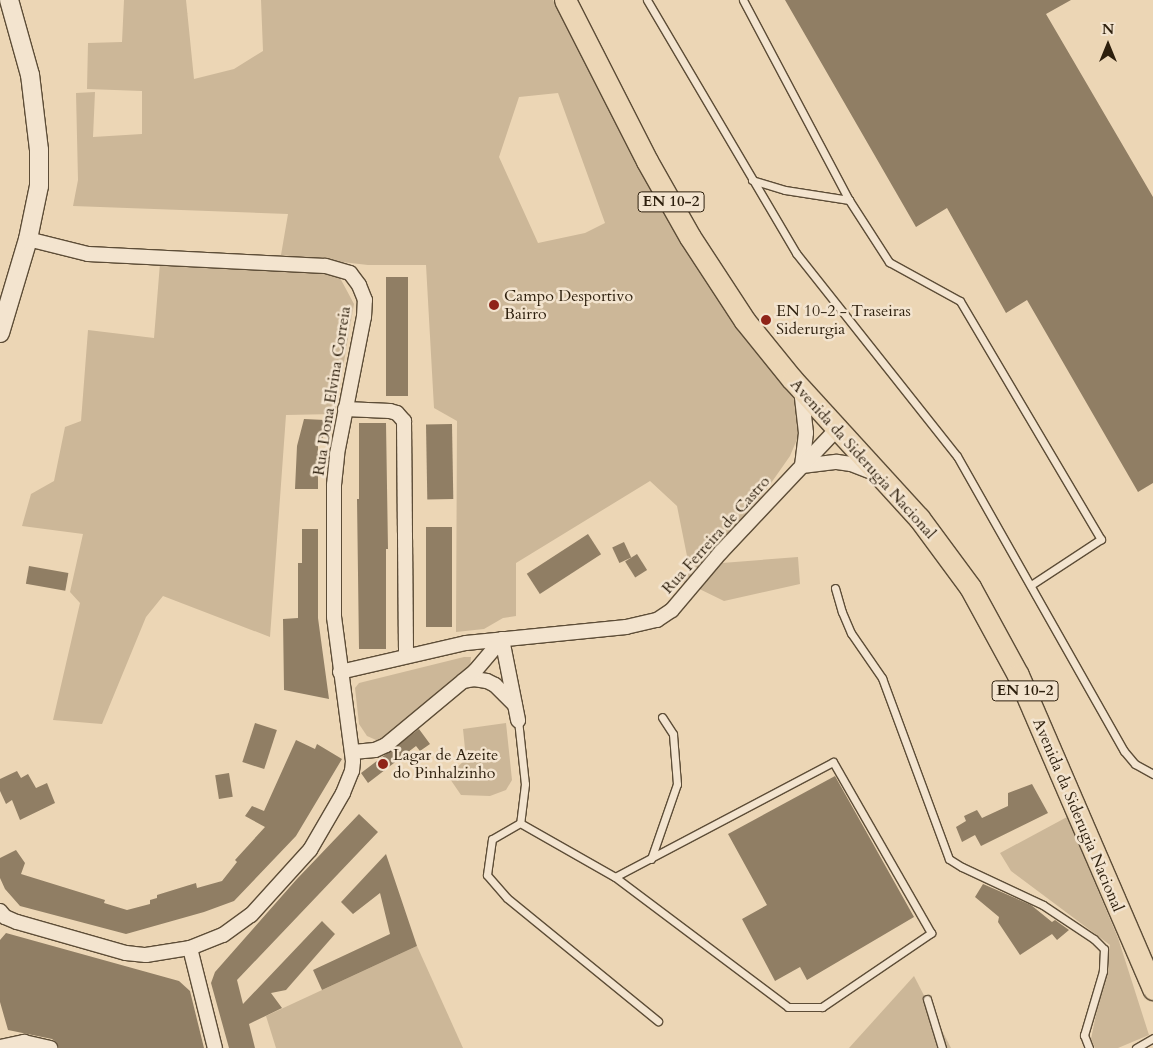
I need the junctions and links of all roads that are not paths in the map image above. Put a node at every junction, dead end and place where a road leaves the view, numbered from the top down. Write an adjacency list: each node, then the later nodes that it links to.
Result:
1 (9, 0): 7 (street)
2 (566, 0): 9 (main road, Avenida da Siderugia Nacional / EN 10-2)
3 (647, 0): 5 (lane)
4 (742, 0): 6 (lane)
5 (752, 180): 6 (lane); 14 (lane)
6 (849, 200): 14 (lane)
7 (28, 239): 8 (street); 10 (street, Rua Dona Elvina Correia)
8 (0, 333)
9 (801, 389): 11 (main road, Avenida da Siderugia Nacional / EN 10-2); 12 (street)
10 (345, 409): 18 (street); 20 (street, Rua Dona Elvina Correia)
11 (837, 429): 12 (street, Rua Ferreira de Castro); 13 (main road, Avenida da Siderugia Nacional / EN 10-2)
12 (802, 466): 13 (street); 16 (street, Rua Ferreira de Castro)
13 (882, 478): 32 (main road, Avenida da Siderugia Nacional / EN 10-2)
14 (1031, 585): 26 (lane)
15 (835, 588): 40 (lane)
16 (502, 639): 17 (street, Rua Ferreira de Castro); 19 (street); 22 (street)
17 (466, 643): 18 (street, Rua Ferreira de Castro); 19 (street)
18 (406, 655): 20 (street, Rua Ferreira de Castro)
19 (480, 666): 21 (street)
20 (340, 672): 25 (street, Rua Dona Elvina Correia)
21 (463, 681): 22 (street); 25 (street)
22 (515, 706): 24 (street)
23 (662, 717): 28 (lane)
24 (518, 720): 27 (lane)
25 (353, 752): 31 (street)
26 (1153, 774)
27 (520, 823): 29 (lane); 34 (lane)
28 (651, 858): 29 (lane); 29 (lane)
29 (615, 877)
30 (2, 915): 31 (street)
31 (190, 948): 38 (street)
32 (1153, 989)
33 (926, 999): 39 (lane)
34 (658, 1021)
35 (1153, 1038): 41 (lane)
36 (1, 1043): 37 (street)
37 (50, 1048)
38 (216, 1048)
39 (942, 1048)
40 (1089, 1048)
41 (1136, 1048)

